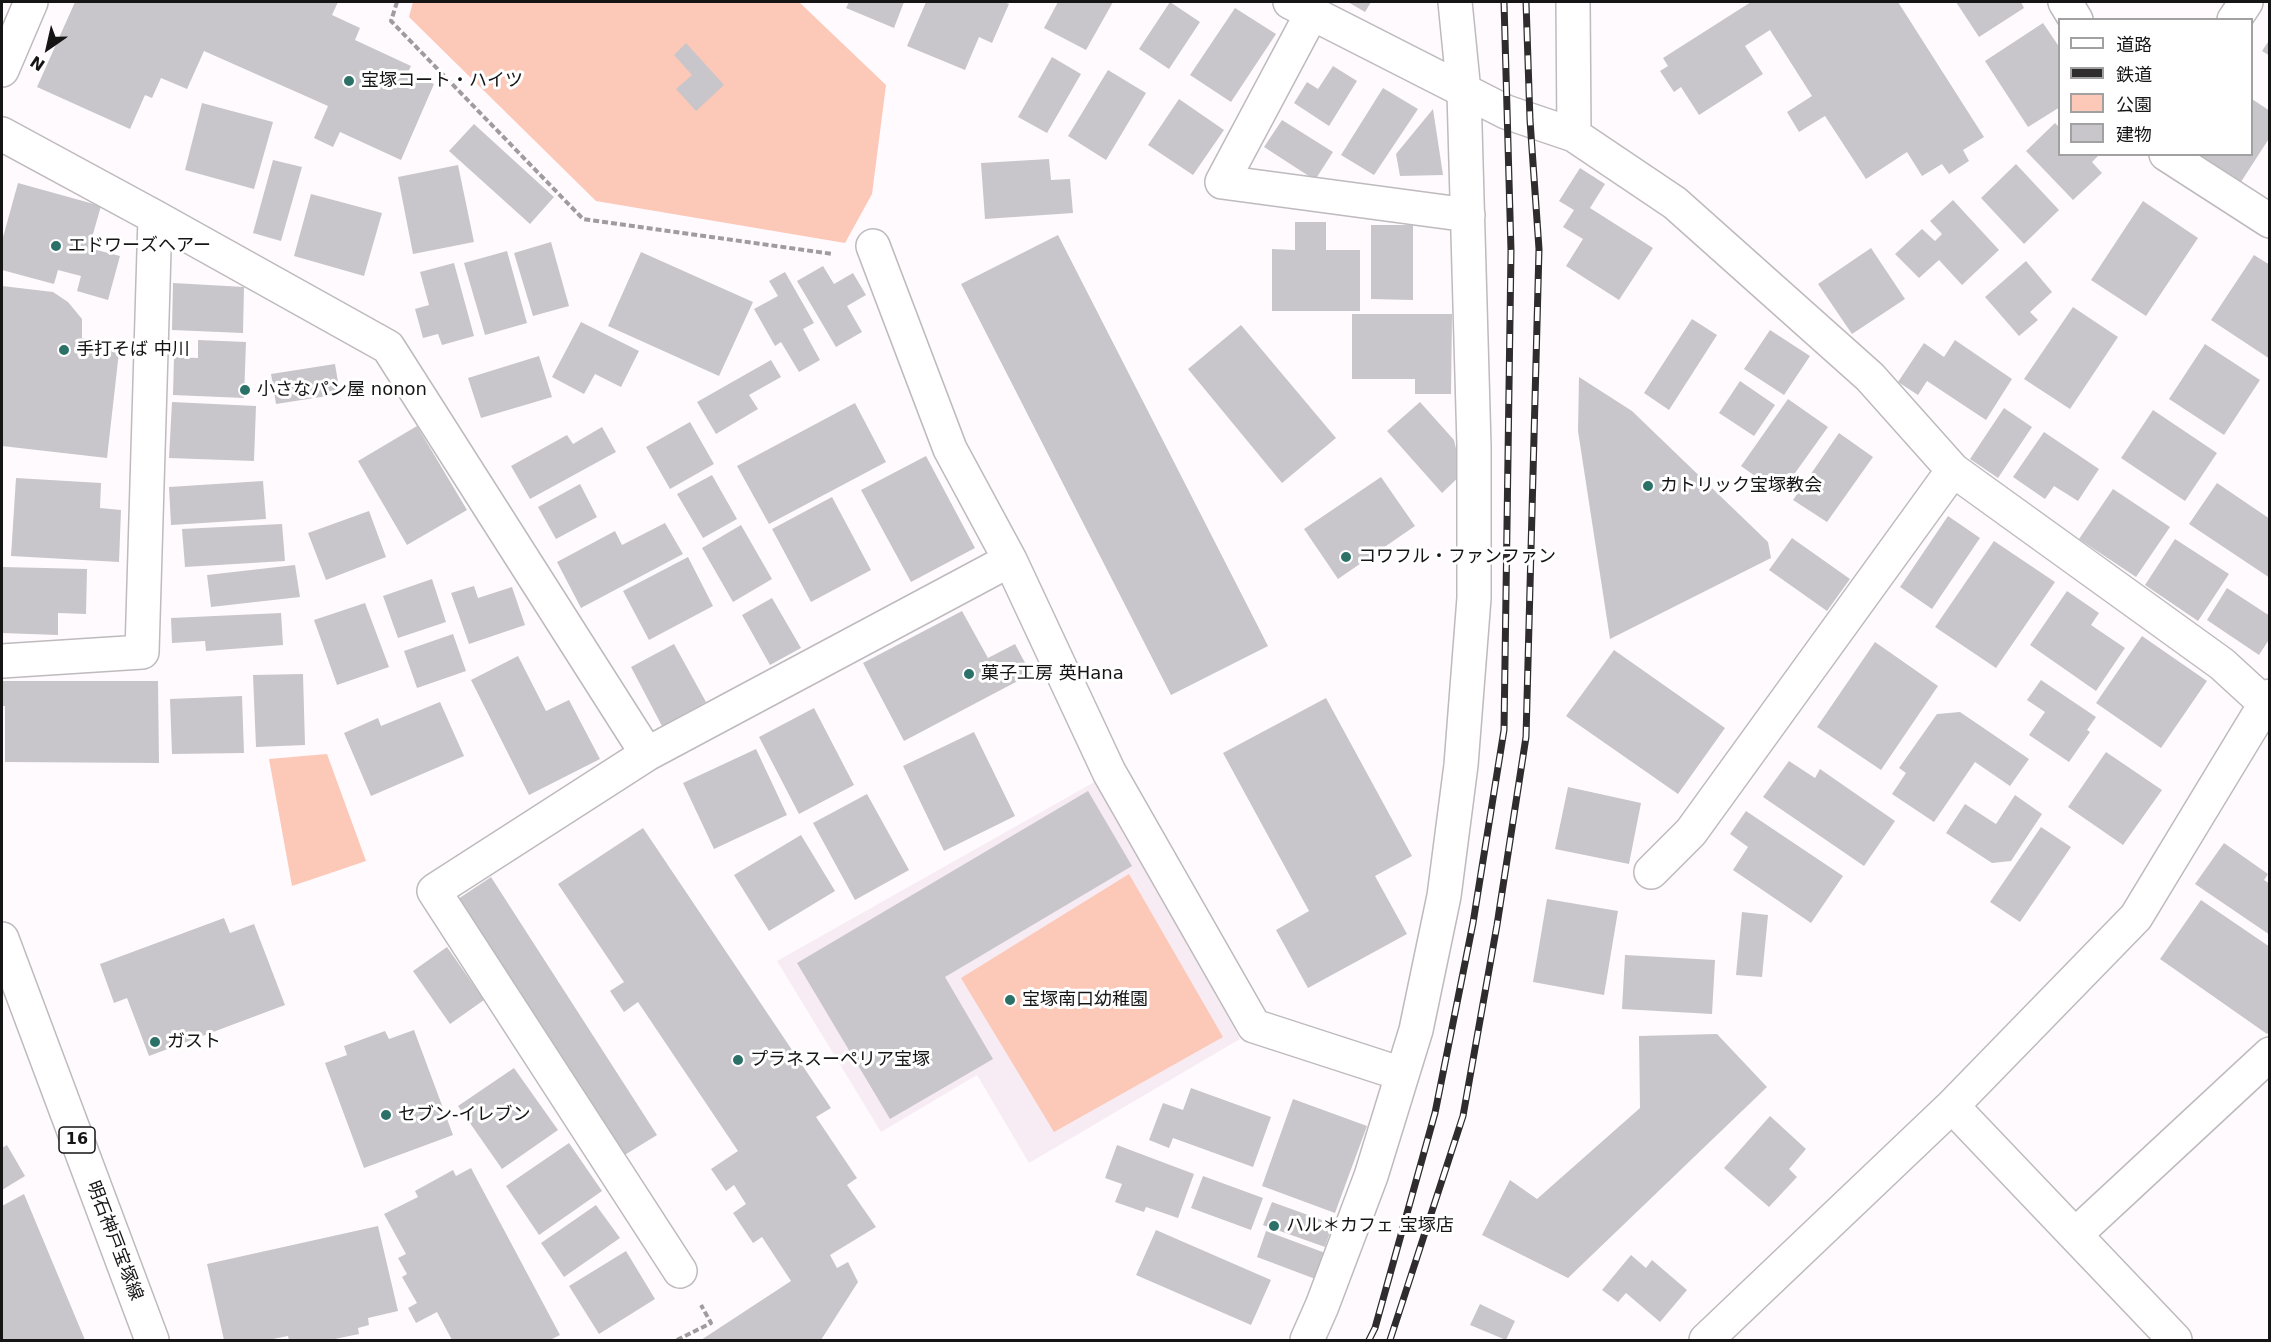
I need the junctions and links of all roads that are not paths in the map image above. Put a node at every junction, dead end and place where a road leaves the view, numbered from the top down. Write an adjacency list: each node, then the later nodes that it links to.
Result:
1 (31, 2): 9 (street)
2 (1455, 2): 10 (street)
3 (1573, 2): 12 (street)
4 (2065, 2): 7 (street)
5 (2246, 2): 8 (street)
6 (1301, 7): 10 (street); 14 (street)
7 (2075, 18)
8 (2235, 18)
9 (2, 70)
10 (1464, 92): 12 (street); 14 (street)
11 (2, 134): 15 (street)
12 (1574, 135): 18 (street)
13 (2169, 156): 16 (street)
14 (1468, 215): 26 (street)
15 (155, 217): 20 (street); 22 (street)
16 (2270, 221)
17 (877, 254): 19 (street)
18 (1953, 470): 21 (street); 23 (street)
19 (1010, 560): 22 (street); 26 (street)
20 (2, 662)
21 (2268, 703): 27 (street)
22 (647, 754): 29 (street)
23 (1651, 872)
24 (2, 939): 30 (street, 明石神戸宝塚線 / 16)
25 (2270, 1054): 28 (street)
26 (1402, 1074): 31 (street)
27 (1952, 1106): 28 (street); 32 (street)
28 (2075, 1235): 33 (street)
29 (680, 1271)
30 (152, 1341)
31 (1306, 1341)
32 (1706, 1341)
33 (2175, 1341)

